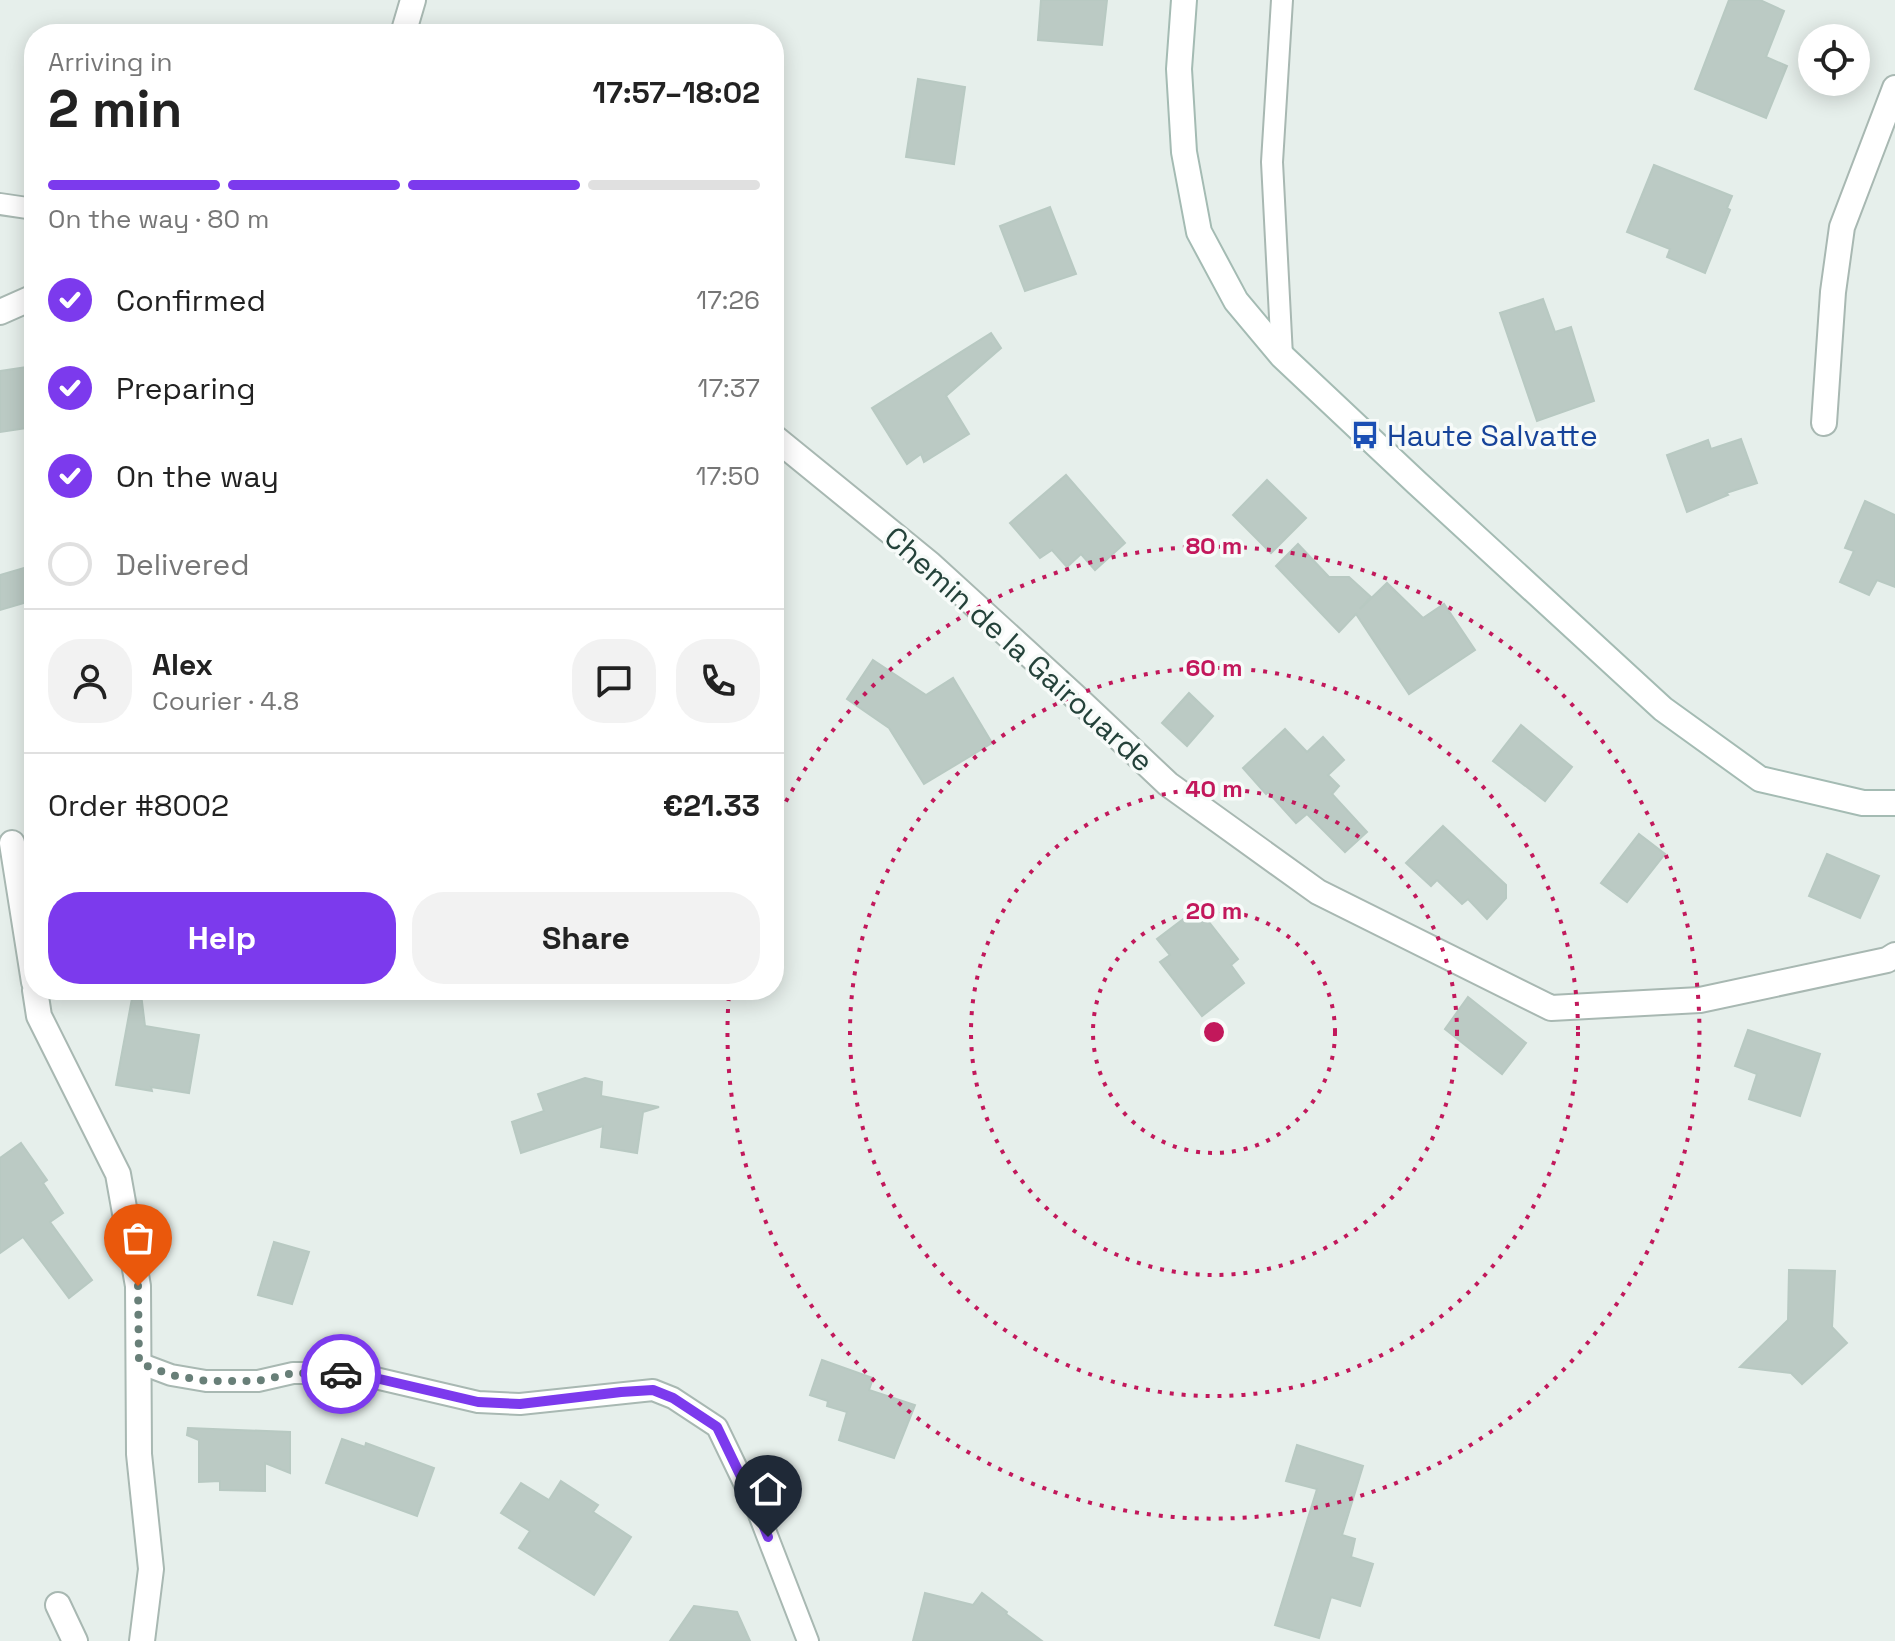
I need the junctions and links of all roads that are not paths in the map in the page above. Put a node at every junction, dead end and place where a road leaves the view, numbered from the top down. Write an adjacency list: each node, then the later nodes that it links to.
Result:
1 (414, 0): 4 (street); 5 (street)
2 (1184, 0): 11 (street)
3 (1282, 0): 11 (lane)
4 (406, 24)
5 (417, 24)
6 (1895, 88): 12 (street)
7 (0, 204): 8 (lane)
8 (24, 208)
9 (24, 301): 10 (street)
10 (0, 312)
11 (1282, 356): 14 (street)
12 (1824, 423)
13 (784, 445): 17 (street, Chemin de la Gairouarde)
14 (1895, 803)
15 (15, 840): 16 (street)
16 (24, 907)
17 (1895, 955)
18 (37, 1000): 19 (street)
19 (139, 1363): 22 (street); 23 (lane)
20 (58, 1605): 21 (street)
21 (75, 1641)
22 (142, 1641)
23 (808, 1641)

